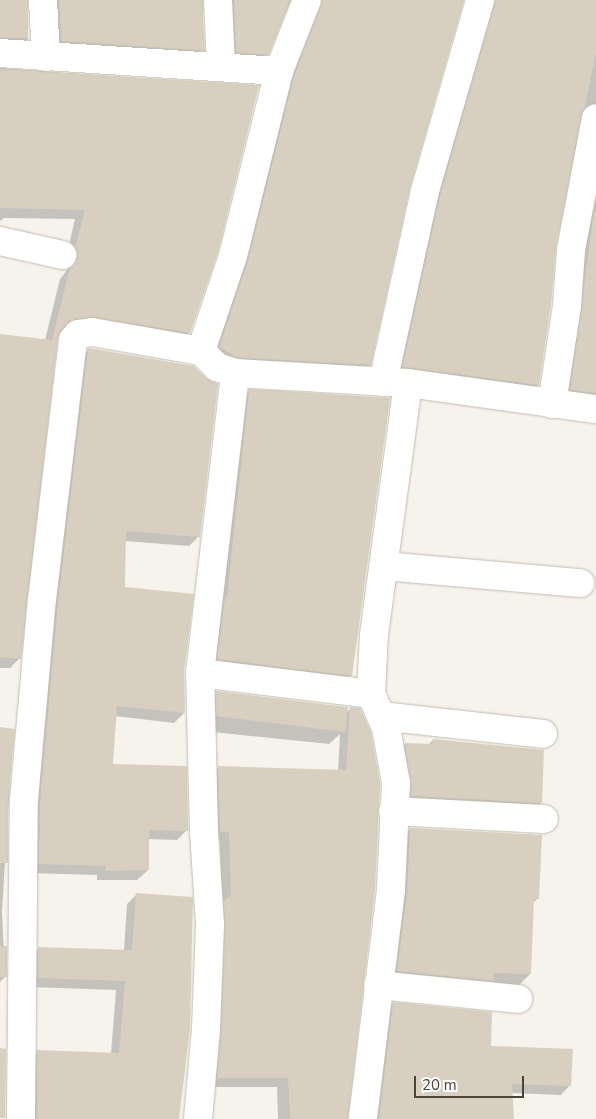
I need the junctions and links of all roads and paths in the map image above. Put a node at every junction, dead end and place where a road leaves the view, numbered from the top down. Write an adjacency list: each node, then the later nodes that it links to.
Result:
1 (43, 0): 6 (street)
2 (218, 0): 7 (street)
3 (307, 0): 8 (street)
4 (480, 0): 14 (street)
5 (0, 53): 6 (street)
6 (46, 57): 7 (street)
7 (221, 67): 8 (street)
8 (279, 71): 12 (street)
9 (596, 118): 15 (street)
10 (0, 241): 11 (street)
11 (62, 255)
12 (201, 351): 13 (street); 26 (street)
13 (234, 373): 14 (street); 19 (street)
14 (396, 382): 15 (street); 17 (street)
15 (552, 404): 16 (street)
16 (596, 409)
17 (384, 566): 18 (street); 20 (street)
18 (580, 583)
19 (200, 673): 20 (street); 27 (street)
20 (376, 705): 21 (street); 22 (street)
21 (543, 734)
22 (393, 811): 23 (street); 24 (street)
23 (544, 819)
24 (378, 985): 25 (street); 28 (street)
25 (518, 999)
26 (22, 1119)
27 (198, 1119)
28 (363, 1119)

